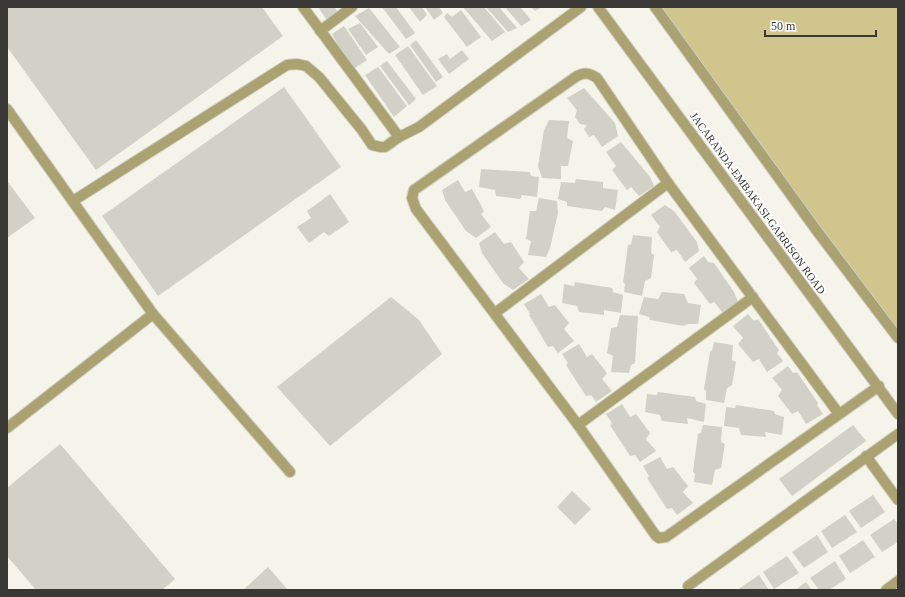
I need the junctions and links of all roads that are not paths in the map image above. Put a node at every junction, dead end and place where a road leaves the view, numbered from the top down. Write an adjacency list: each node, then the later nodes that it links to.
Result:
1 (303, 7): 6 (street)
2 (352, 7): 6 (street)
3 (581, 7): 8 (street)
4 (598, 7): 15 (street, JACARANDA-EMBAKASI-GARRISON ROAD)
5 (655, 7): 14 (street)
6 (320, 31): 8 (street)
7 (7, 109): 10 (street)
8 (399, 137): 10 (street)
9 (668, 183): 11 (street); 12 (street); 12 (street)
10 (73, 200): 13 (street)
11 (753, 297): 16 (street); 18 (street)
12 (494, 313): 18 (street)
13 (153, 314): 19 (street); 22 (street)
14 (898, 338)
15 (879, 386): 16 (street); 17 (street, JACARANDA-EMBAKASI-GARRISON ROAD)
16 (839, 414): 18 (street)
17 (898, 414)
18 (578, 425)
19 (7, 428)
20 (898, 434): 21 (street)
21 (866, 456): 23 (street); 25 (street)
22 (290, 472)
23 (898, 500)
24 (898, 580): 26 (street)
25 (688, 586)
26 (886, 590)

